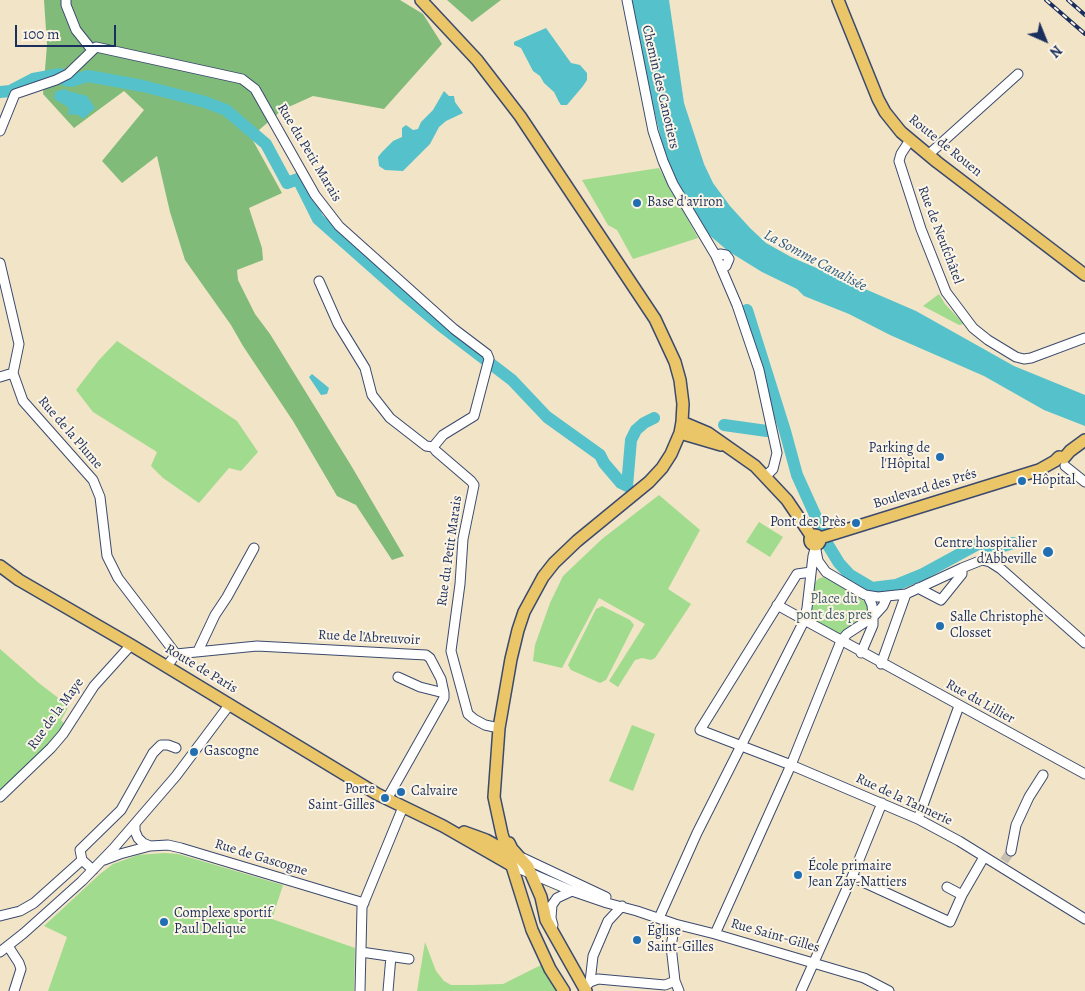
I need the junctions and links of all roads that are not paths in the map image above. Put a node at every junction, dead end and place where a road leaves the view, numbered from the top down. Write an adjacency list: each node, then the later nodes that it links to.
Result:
1 (66, 0): 5 (street)
2 (421, 0): 16 (main road)
3 (627, 0): 23 (street, Chemin des Canotiers)
4 (838, 0): 8 (main road, Route de Rouen)
5 (94, 48): 7 (street); 19 (street, Rue du Petit Marais)
6 (1018, 74): 9 (street)
7 (0, 131)
8 (910, 140): 9 (main road, Route de Rouen); 13 (street, Rue de Neufchâtel)
9 (928, 155): 11 (main road, Route de Rouen)
10 (0, 263): 14 (street)
11 (1085, 274)
12 (319, 281): 19 (street)
13 (1085, 338)
14 (13, 374): 15 (street); 43 (street, Rue de la Plume)
15 (0, 377)
16 (681, 427): 17 (main road); 20 (main road); 21 (main road)
17 (702, 440): 20 (main road); 21 (main road)
18 (1085, 440): 22 (main road, Boulevard des Prés)
19 (433, 447): 50 (street, Rue du Petit Marais)
20 (729, 448): 23 (main road)
21 (671, 454): 50 (main road)
22 (1060, 463): 24 (street); 25 (main road, Boulevard des Prés)
23 (766, 476): 25 (main road)
24 (1085, 482)
25 (816, 542): 29 (street); 30 (street)
26 (254, 548): 41 (street)
27 (0, 566): 40 (main road, Route de Paris)
28 (962, 568): 31 (street); 31 (street); 39 (street)
29 (826, 572): 30 (street); 33 (street)
30 (810, 576): 35 (street); 37 (street)
31 (918, 588): 32 (street)
32 (906, 594): 34 (street); 44 (street)
33 (868, 596): 34 (street); 36 (street)
34 (887, 597): 36 (street)
35 (777, 605): 37 (street, Rue du Lillier); 51 (street, Rue de la Tannerie)
36 (874, 617): 38 (street); 42 (street)
37 (804, 621): 38 (street, Rue du Lillier); 51 (street)
38 (841, 641): 42 (street, Rue du Lillier); 54 (street)
39 (1085, 643)
40 (132, 644): 45 (main road, Route de Paris); 57 (street, Rue de la Maye)
41 (198, 651): 43 (street, Rue de l'Abreuvoir); 47 (street, Rue de l'Abreuvoir)
42 (861, 653): 44 (street, Rue du Lillier)
43 (176, 654): 45 (street)
44 (881, 664): 49 (street, Rue du Lillier)
45 (167, 666): 48 (main road, Route de Paris)
46 (398, 677): 47 (street)
47 (444, 693): 58 (street)
48 (230, 704): 58 (main road, Route de Paris); 62 (street)
49 (959, 706): 55 (street, Rue du Lillier); 61 (street)
50 (499, 728): 53 (main road)
51 (741, 746): 54 (street, Rue de la Tannerie); 83 (street)
52 (176, 748): 71 (street)
53 (497, 757): 64 (main road); 69 (main road)
54 (791, 765): 59 (street, Rue de la Tannerie); 86 (street)
55 (1085, 774)
56 (1043, 775): 67 (street)
57 (0, 798)
58 (386, 799): 60 (main road, Rue Saint-Gilles)
59 (882, 803): 61 (street, Rue de la Tannerie); 75 (street)
60 (403, 807): 63 (main road, Rue Saint-Gilles); 80 (street)
61 (918, 819): 68 (street, Rue de la Tannerie)
62 (135, 824): 66 (street); 72 (street)
63 (443, 826): 65 (main road, Rue Saint-Gilles); 70 (main road, Rue Saint-Gilles)
64 (502, 834): 65 (main road); 69 (main road)
65 (493, 844): 69 (main road, Rue Saint-Gilles)
66 (150, 846): 72 (street, Rue de Gascogne); 80 (street, Rue de Gascogne)
67 (1010, 851)
68 (984, 856): 79 (street); 84 (street, Rue de la Tannerie)
69 (512, 857): 70 (main road, Rue Saint-Gilles); 74 (main road); 77 (main road); 81 (street, Rue Saint-Gilles)
70 (498, 858): 77 (main road)
71 (82, 860): 73 (street); 82 (street)
72 (101, 861): 73 (street)
73 (93, 870): 88 (street)
74 (529, 871): 78 (street, Rue Saint-Gilles); 87 (main road)
75 (852, 877): 79 (street); 93 (street)
76 (947, 887): 79 (street)
77 (519, 890): 99 (main road)
78 (572, 891): 81 (street, Rue Saint-Gilles); 87 (street)
79 (962, 895)
80 (364, 903): 90 (street)
81 (622, 906): 83 (street, Rue Saint-Gilles); 95 (street)
82 (0, 916)
83 (659, 918): 85 (street, Rue Saint-Gilles)
84 (1085, 919)
85 (675, 924): 86 (street, Rue Saint-Gilles); 94 (street)
86 (715, 934): 93 (street, Rue Saint-Gilles)
87 (558, 942): 95 (main road)
88 (8, 946): 89 (street); 96 (street)
89 (0, 952)
90 (361, 952): 91 (street); 97 (street)
91 (391, 956): 92 (street); 98 (street)
92 (409, 959)
93 (814, 963): 101 (street); 102 (street, Rue Saint-Gilles)
94 (675, 981): 95 (street); 100 (street)
95 (586, 987)
96 (14, 991)
97 (360, 991)
98 (388, 991)
99 (564, 991)
100 (679, 991)
101 (801, 991)
102 (889, 991)

